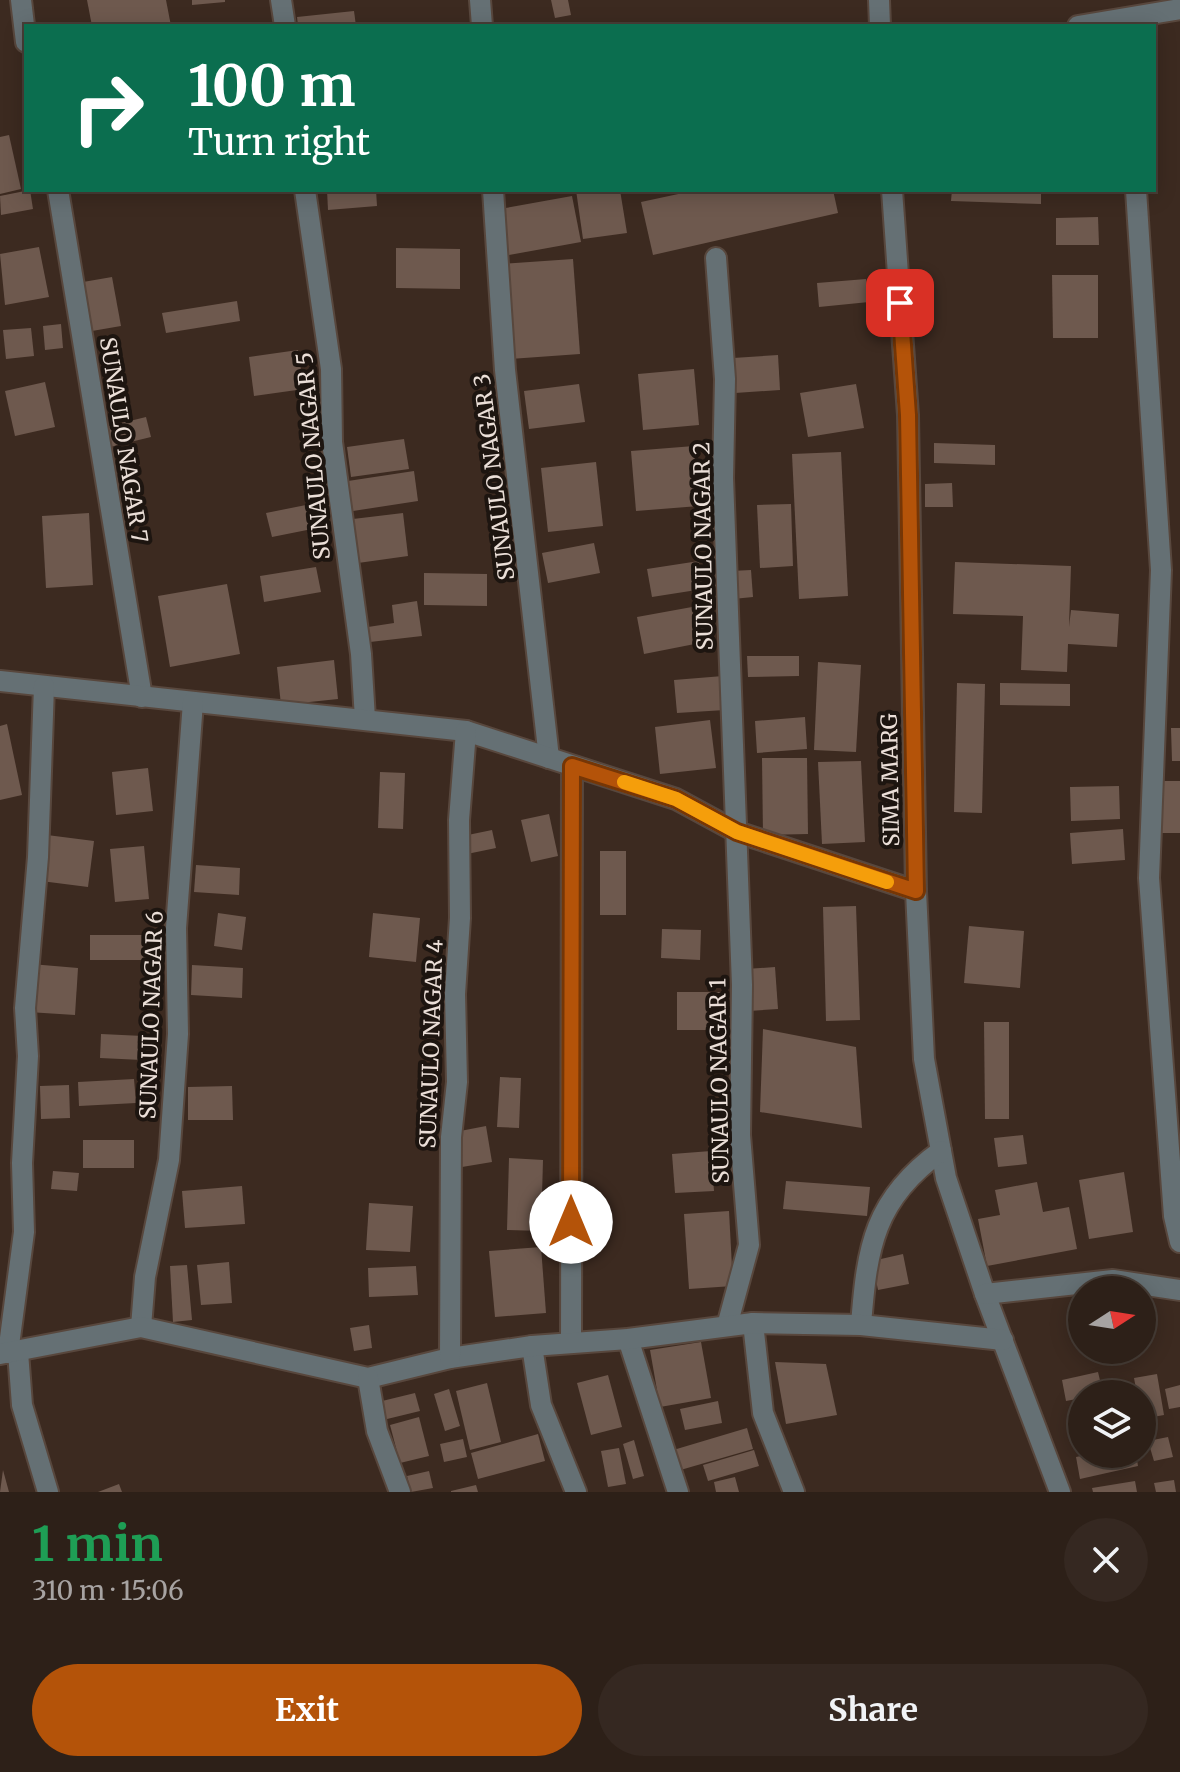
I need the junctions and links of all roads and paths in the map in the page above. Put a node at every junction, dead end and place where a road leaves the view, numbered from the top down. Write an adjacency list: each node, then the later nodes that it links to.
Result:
1 (21, 0): 11 (street)
2 (281, 0): 7 (street)
3 (480, 0): 8 (street)
4 (879, 0): 9 (street)
5 (1180, 9): 6 (street)
6 (1124, 15): 10 (street)
7 (285, 24)
8 (482, 24)
9 (880, 24)
10 (1086, 24)
11 (24, 25)
12 (58, 192): 20 (street, SUNAULO NAGAR 7)
13 (305, 192): 22 (street, SUNAULO NAGAR 5)
14 (493, 192): 24 (street, SUNAULO NAGAR 3)
15 (892, 192): 27 (street, SIMA MARG)
16 (1136, 192): 29 (street)
17 (716, 258): 26 (street, SUNAULO NAGAR 2)
18 (0, 681): 19 (street)
19 (44, 686): 20 (street); 40 (street)
20 (142, 697): 21 (street)
21 (193, 702): 22 (street); 35 (street, SUNAULO NAGAR 6)
22 (365, 719): 23 (street)
23 (466, 731): 24 (street); 41 (street, SUNAULO NAGAR 4)
24 (549, 758): 25 (street)
25 (572, 766): 26 (street); 38 (street)
26 (737, 832): 27 (street); 34 (street, SUNAULO NAGAR 1)
27 (916, 891): 28 (street, SIMA MARG)
28 (941, 1151): 31 (street, SIMA MARG); 33 (street)
29 (1180, 1242)
30 (1180, 1290): 31 (street)
31 (985, 1294): 37 (street, SIMA MARG)
32 (753, 1323): 33 (street); 34 (street); 47 (street)
33 (861, 1325): 37 (street)
34 (727, 1326): 36 (street)
35 (141, 1327): 40 (street); 42 (street)
36 (628, 1339): 38 (street); 46 (street)
37 (1003, 1340): 48 (street, SIMA MARG)
38 (571, 1343): 39 (street)
39 (532, 1346): 41 (street); 45 (street)
40 (9, 1353): 43 (street)
41 (450, 1358): 42 (street)
42 (368, 1378): 44 (street)
43 (48, 1492)
44 (400, 1492)
45 (576, 1492)
46 (678, 1492)
47 (794, 1492)
48 (1060, 1492)

